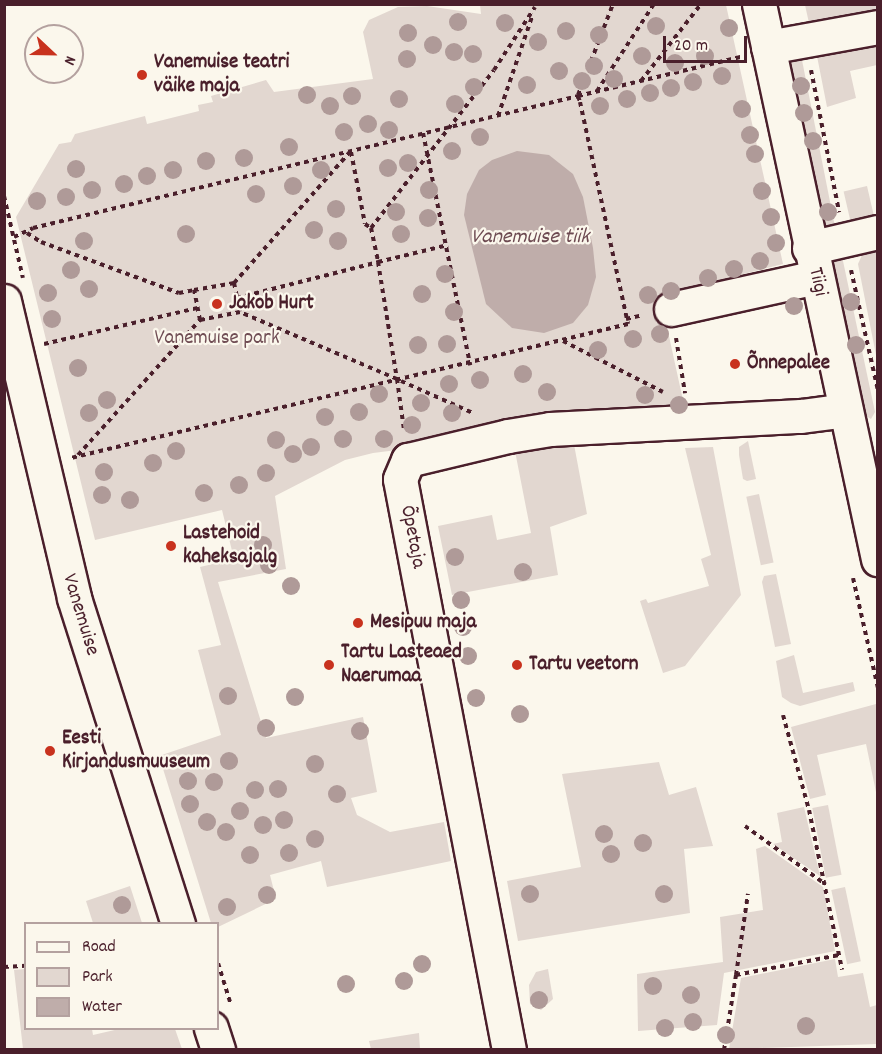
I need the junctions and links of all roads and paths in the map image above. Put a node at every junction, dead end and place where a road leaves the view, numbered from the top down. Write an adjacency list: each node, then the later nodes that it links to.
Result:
1 (613, 4): 11 (path)
2 (654, 4): 10 (path)
3 (701, 4): 9 (path)
4 (759, 4): 8 (street, Tiigi)
5 (536, 6): 12 (path); 13 (path)
6 (878, 27): 7 (street)
7 (804, 38): 8 (street); 21 (path)
8 (768, 47): 9 (path); 24 (street, Tiigi)
9 (641, 82): 10 (path)
10 (597, 91): 11 (path)
11 (578, 96): 12 (path); 33 (path)
12 (498, 116): 13 (path)
13 (445, 129): 14 (path); 15 (path)
14 (423, 133): 15 (path); 16 (path)
15 (428, 150): 17 (path); 22 (path)
16 (351, 151): 17 (path); 19 (path); 25 (path)
17 (371, 228): 23 (path)
18 (878, 232): 21 (street)
19 (27, 233): 20 (path); 26 (path)
20 (14, 237)
21 (844, 240): 24 (street); 37 (path)
22 (447, 245): 23 (path); 35 (path)
23 (378, 262): 27 (path); 36 (path)
24 (812, 263): 30 (street); 40 (street, Tiigi)
25 (234, 283): 26 (path); 27 (path)
26 (194, 291): 29 (path)
27 (237, 298): 31 (path)
28 (4, 301): 34 (street, Vanemuise)
29 (198, 308): 32 (path); 34 (path)
30 (671, 309): 39 (path)
31 (240, 312): 32 (path); 36 (path)
32 (200, 320): 42 (path)
33 (562, 341): 35 (path); 38 (path)
34 (16, 351): 44 (street, Vanemuise)
35 (470, 365): 36 (path)
36 (399, 380): 41 (path); 42 (path); 43 (path)
37 (878, 391)
38 (666, 394)
39 (687, 404)
40 (858, 425): 41 (street); 45 (street, Tiigi)
41 (508, 436): 43 (street)
42 (76, 456): 44 (path)
43 (408, 460): 58 (street, Õpetaja)
44 (41, 466): 50 (street, Vanemuise)
45 (878, 559)
46 (783, 715): 48 (path)
47 (745, 826): 48 (path)
48 (825, 885): 51 (path)
49 (748, 894): 55 (path)
50 (177, 922)
51 (839, 955): 54 (path); 55 (path)
52 (24, 966): 53 (path)
53 (4, 967)
54 (842, 970)
55 (736, 975): 59 (path)
56 (211, 1030): 57 (street)
57 (218, 1050)
58 (509, 1050)
59 (724, 1050)

